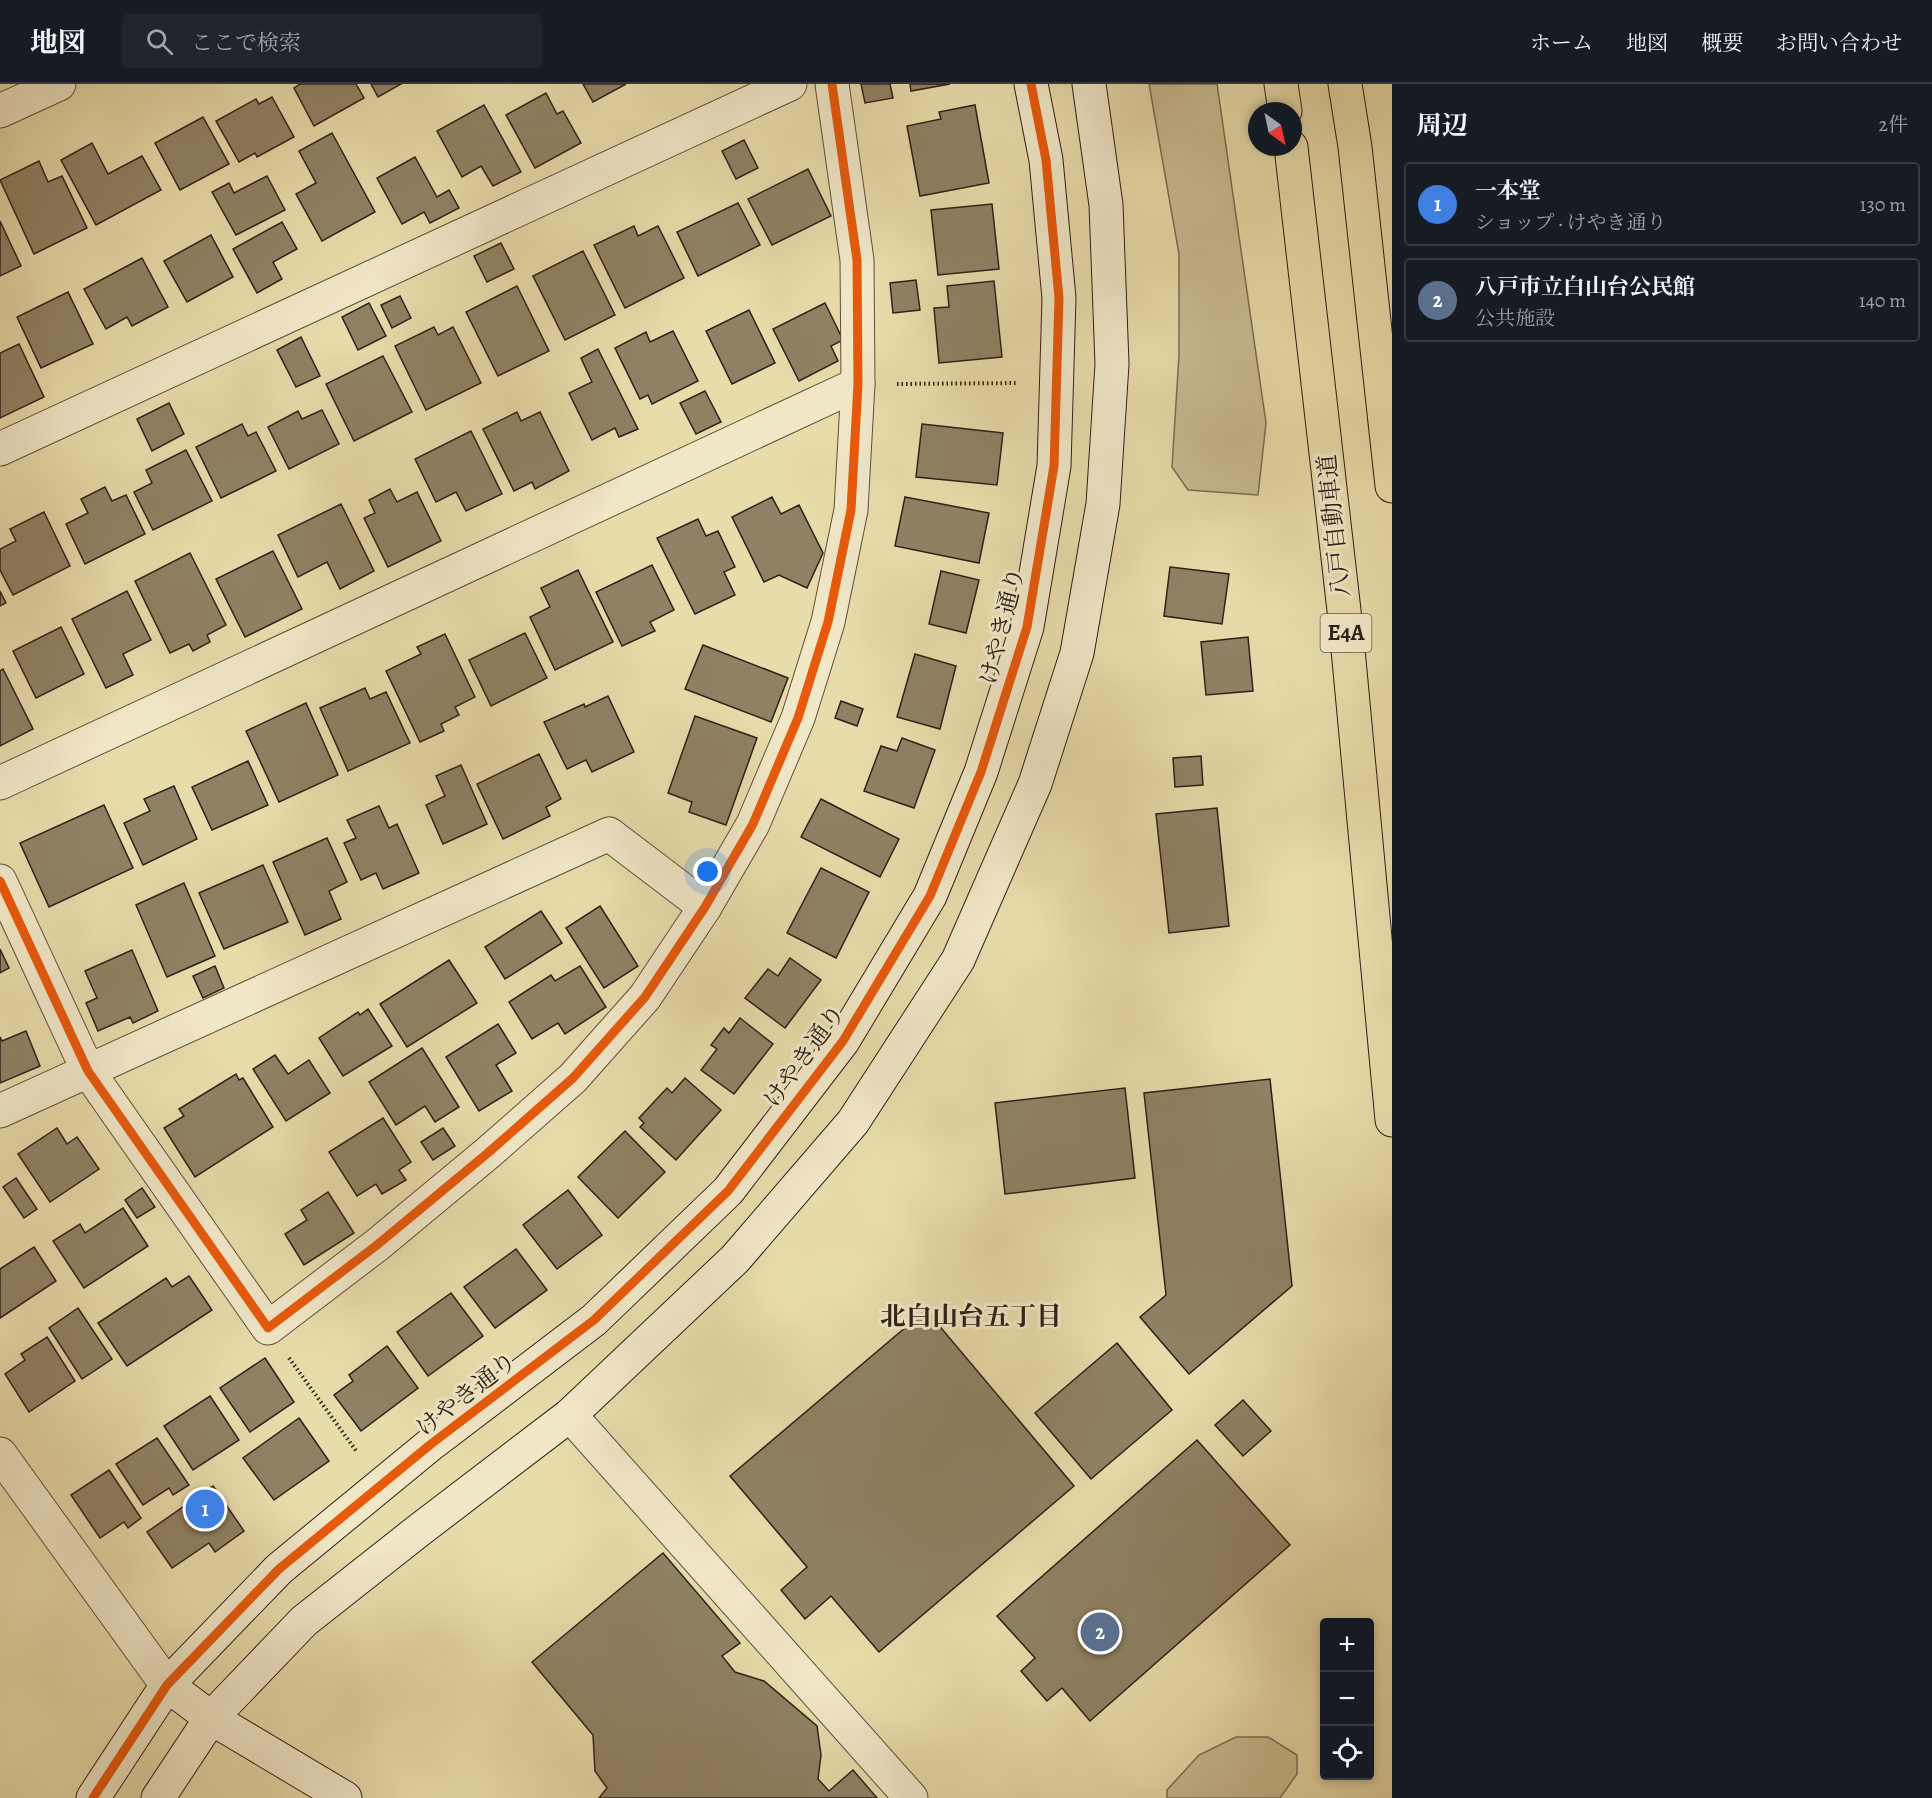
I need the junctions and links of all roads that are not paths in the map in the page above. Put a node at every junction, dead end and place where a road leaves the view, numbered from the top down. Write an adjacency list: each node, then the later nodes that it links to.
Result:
1 (59, 84): 9 (street)
2 (790, 84): 12 (street)
3 (832, 84): 11 (street)
4 (1031, 84): 22 (street, けやき通り)
5 (1089, 84): 20 (street)
6 (1281, 84): 8 (highway)
7 (1345, 84): 13 (highway)
8 (1284, 102)
9 (0, 111)
10 (1292, 156): 19 (highway, 八戸自動車道 / E4A)
11 (858, 384): 14 (street); 16 (street)
12 (0, 449)
13 (1392, 486)
14 (0, 783)
15 (0, 881): 17 (street)
16 (705, 907): 17 (street); 17 (street)
17 (88, 1071): 18 (street)
18 (0, 1111)
19 (1392, 1120)
20 (570, 1415): 23 (street); 27 (street)
21 (0, 1454): 22 (street)
22 (166, 1685): 23 (street); 24 (street, けやき通り)
23 (211, 1718): 25 (street); 26 (street)
24 (93, 1798)
25 (158, 1798)
26 (345, 1798)
27 (911, 1798)

